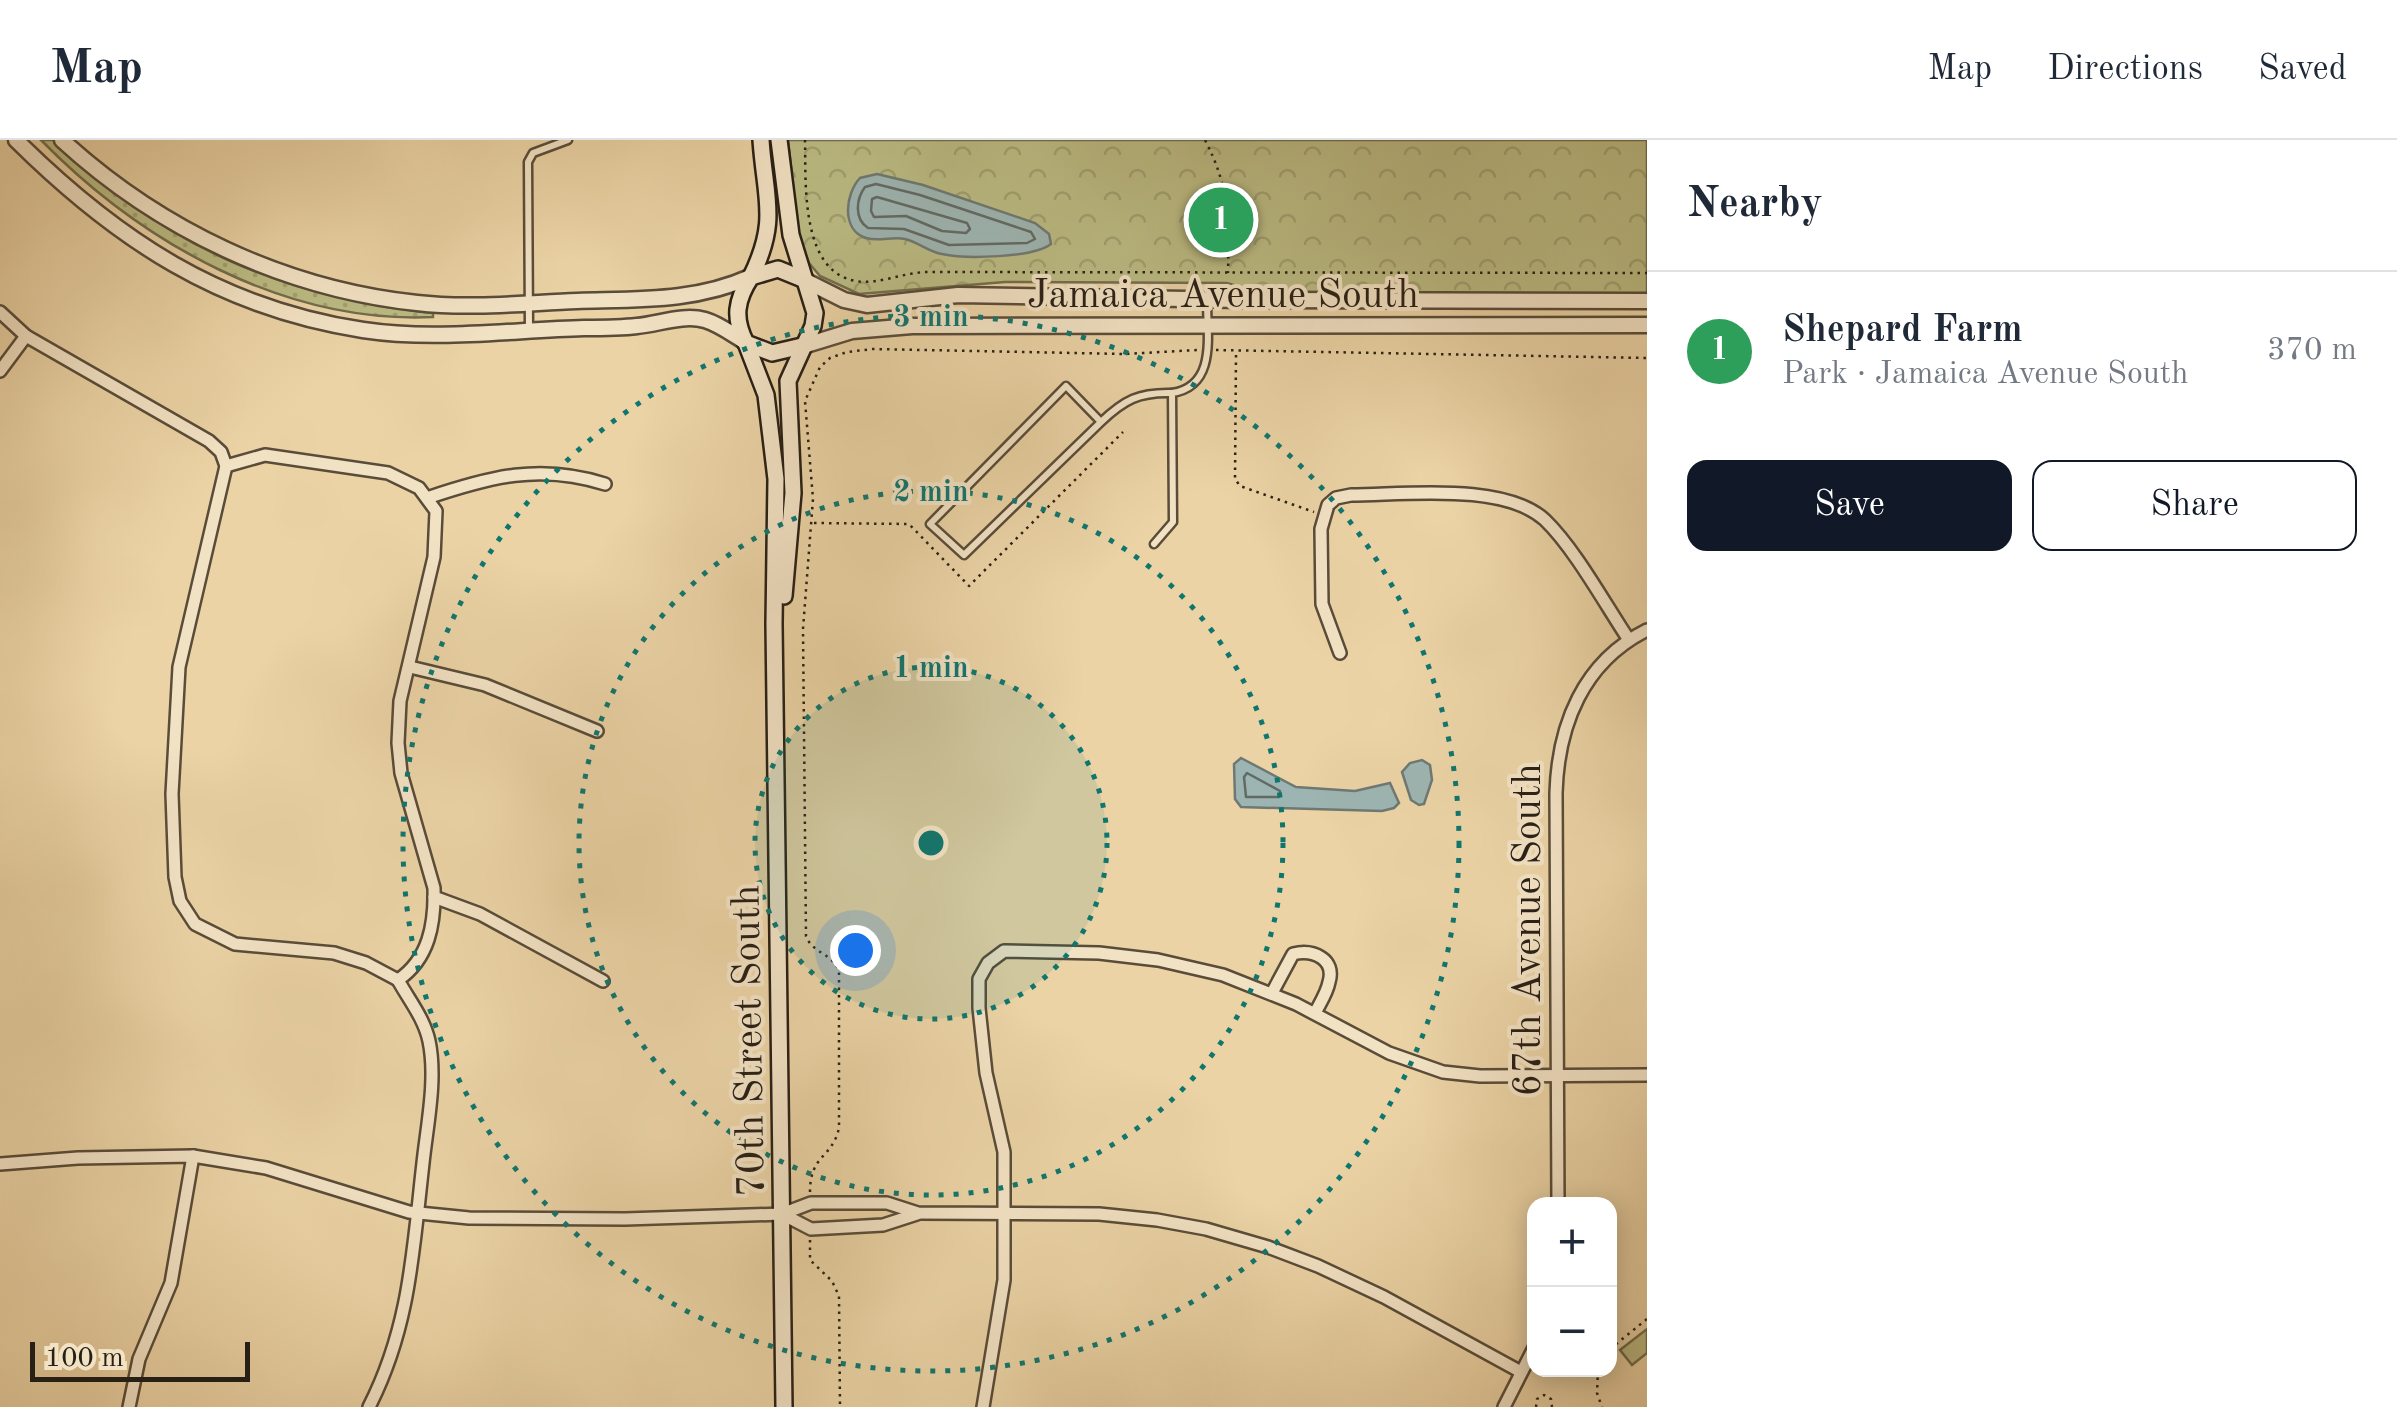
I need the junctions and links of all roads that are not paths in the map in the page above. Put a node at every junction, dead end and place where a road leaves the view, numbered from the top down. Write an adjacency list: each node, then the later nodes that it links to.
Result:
1 (16, 140): 14 (street)
2 (62, 140): 10 (street)
3 (568, 140): 10 (lane)
4 (762, 140): 6 (main road)
5 (779, 140): 7 (main road)
6 (750, 277): 7 (main road); 10 (street); 16 (main road)
7 (806, 280): 8 (street, Jamaica Avenue South); 17 (main road)
8 (1207, 299): 9 (street, Jamaica Avenue South); 12 (lane)
9 (1647, 301)
10 (529, 303): 14 (lane)
11 (0, 312): 15 (street)
12 (1207, 324): 13 (street, Jamaica Avenue South); 17 (street, Jamaica Avenue South); 19 (lane)
13 (1647, 325)
14 (529, 329): 16 (street)
15 (26, 336): 18 (street); 21 (street)
16 (745, 343): 17 (main road); 29 (main road, 70th Street South)
17 (802, 346): 29 (main road, 70th Street South)
18 (0, 371)
19 (1172, 393): 20 (lane); 24 (lane)
20 (1101, 422): 20 (lane)
21 (226, 466): 23 (street); 32 (street)
22 (604, 484): 23 (street)
23 (426, 498): 28 (street)
24 (1154, 544)
25 (1647, 630): 26 (street, 67th Avenue South)
26 (1629, 640): 27 (street); 37 (street, 67th Avenue South)
27 (1340, 652)
28 (410, 666): 30 (street); 31 (street)
29 (777, 675): 43 (main road, 70th Street South)
30 (597, 732)
31 (434, 897): 32 (street); 33 (street)
32 (398, 980): 41 (street)
33 (603, 981)
34 (1272, 993): 35 (street); 35 (street); 42 (street)
35 (1315, 1013): 37 (street)
36 (1647, 1074): 37 (street)
37 (1558, 1076): 40 (street, 67th Avenue South)
38 (193, 1156): 39 (street); 41 (street); 47 (street)
39 (0, 1164)
40 (1558, 1197)
41 (417, 1213): 43 (street); 48 (street)
42 (1004, 1213): 44 (street); 46 (street); 50 (street)
43 (782, 1214): 44 (street); 44 (street); 49 (main road, 70th Street South)
44 (918, 1214)
45 (1527, 1361): 46 (street)
46 (1521, 1372): 51 (street)
47 (129, 1407)
48 (368, 1407)
49 (784, 1407)
50 (983, 1407)
51 (1504, 1407)

